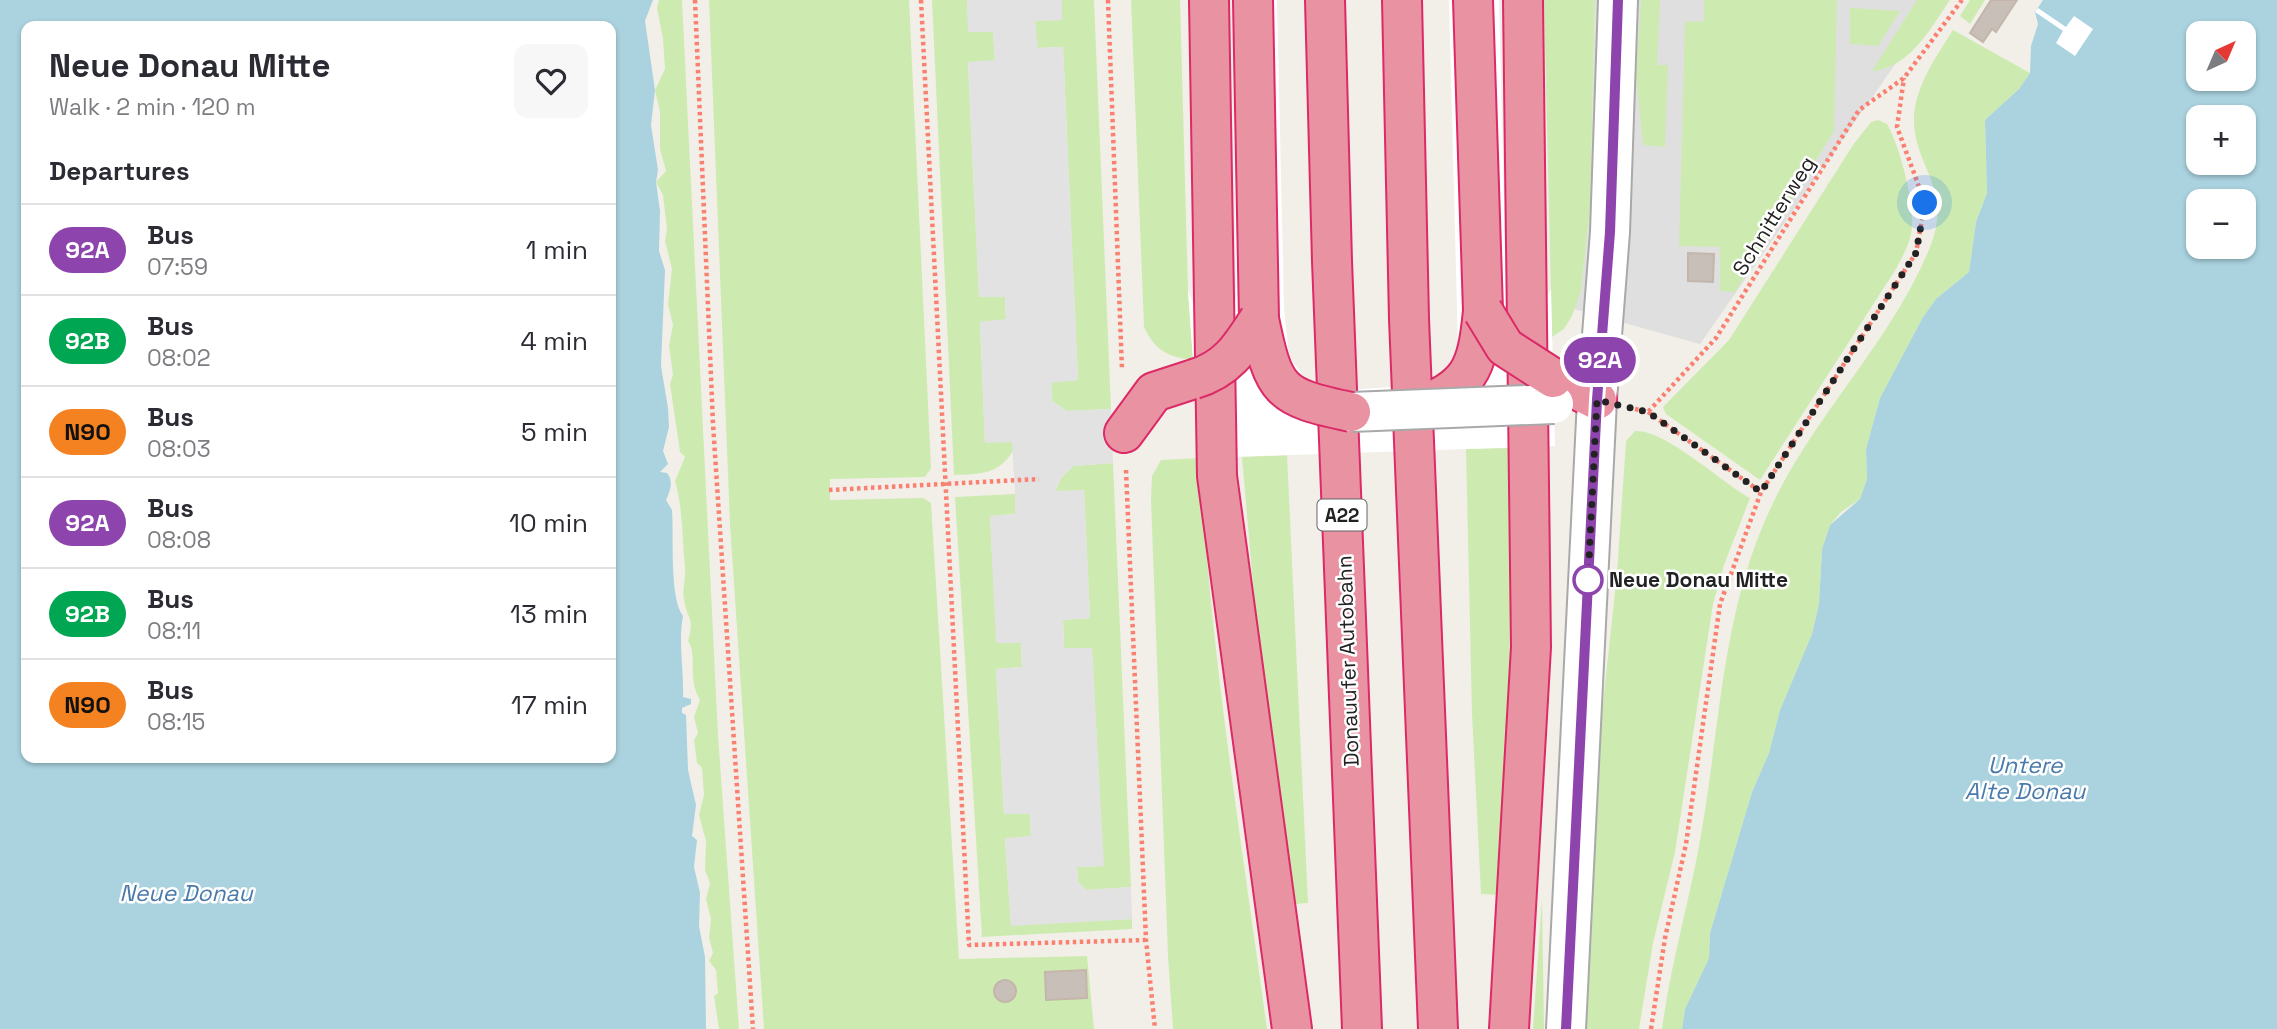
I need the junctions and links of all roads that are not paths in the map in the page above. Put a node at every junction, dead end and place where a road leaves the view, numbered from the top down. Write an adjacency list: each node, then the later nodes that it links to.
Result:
1 (1209, 0): 15 (highway)
2 (1253, 0): 9 (highway)
3 (1325, 0): 16 (highway, Donauufer Autobahn / A22)
4 (1402, 0): 17 (highway)
5 (1473, 0): 8 (highway)
6 (1523, 0): 18 (highway)
7 (1618, 0): 11 (street)
8 (1483, 312): 10 (highway, bridge); 12 (highway, bridge)
9 (1259, 319): 13 (highway, bridge); 14 (highway, bridge)
10 (1553, 391): 11 (highway); 12 (street, bridge)
11 (1597, 400): 19 (street)
12 (1413, 410): 13 (street, bridge)
13 (1351, 412)
14 (1124, 433)
15 (1292, 1029)
16 (1362, 1029)
17 (1438, 1029)
18 (1509, 1029)
19 (1566, 1029)

